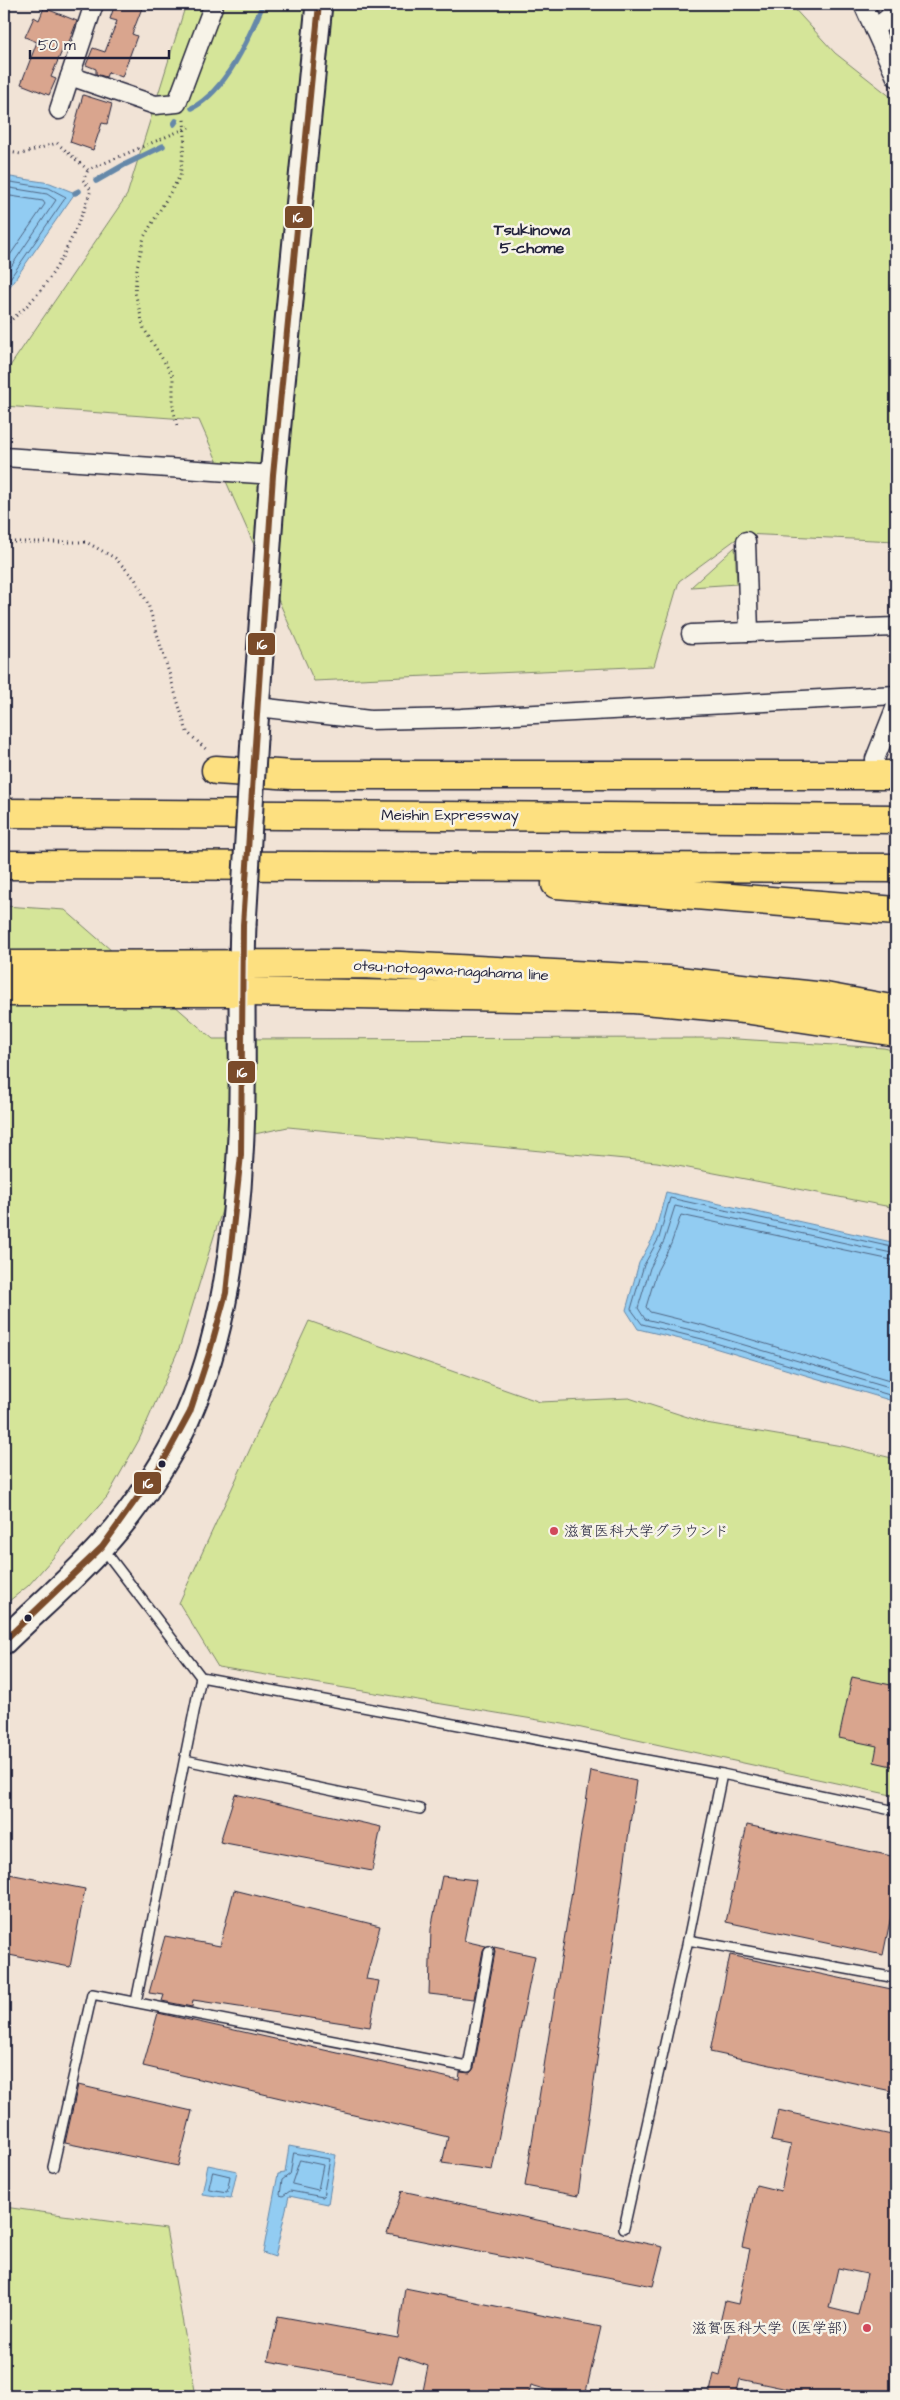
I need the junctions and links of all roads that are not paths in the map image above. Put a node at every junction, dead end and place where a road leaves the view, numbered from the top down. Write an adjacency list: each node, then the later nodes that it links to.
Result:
1 (94, 4): 8 (street)
2 (214, 4): 8 (street)
3 (319, 4): 11 (street)
4 (863, 4): 6 (street)
5 (890, 4): 6 (street)
6 (874, 29): 7 (street)
7 (894, 66)
8 (70, 76): 9 (street)
9 (59, 110)
10 (4, 457): 11 (street)
11 (274, 475): 18 (street)
12 (746, 541): 14 (street)
13 (896, 627): 14 (street)
14 (749, 632): 15 (street)
15 (691, 634)
16 (896, 695): 18 (street)
17 (896, 706): 19 (street)
18 (258, 707): 28 (street, bridge)
19 (886, 767): 20 (main road)
20 (216, 770)
21 (4, 814): 22 (main road, Meishin Expressway)
22 (896, 819)
23 (4, 865): 24 (main road)
24 (375, 868): 25 (main road); 26 (main road)
25 (896, 868)
26 (896, 910)
27 (4, 965): 28 (main road, otsu-notogawa-nagahama line)
28 (241, 979): 29 (main road, otsu-notogawa-nagahama line); 30 (main road, otsu-notogawa-nagahama line); 31 (main road, otsu-notogawa-nagahama line); 32 (street)
29 (4, 992)
30 (896, 1010)
31 (896, 1032)
32 (102, 1547): 33 (street); 34 (lane)
33 (4, 1641)
34 (201, 1677): 35 (lane); 36 (lane)
35 (185, 1760): 37 (lane); 42 (lane)
36 (722, 1774): 38 (lane); 39 (lane)
37 (420, 1809)
38 (896, 1811)
39 (688, 1940): 41 (lane); 44 (lane)
40 (489, 1951): 42 (lane)
41 (896, 1978)
42 (136, 2002): 43 (lane)
43 (53, 2167)
44 (624, 2228)

